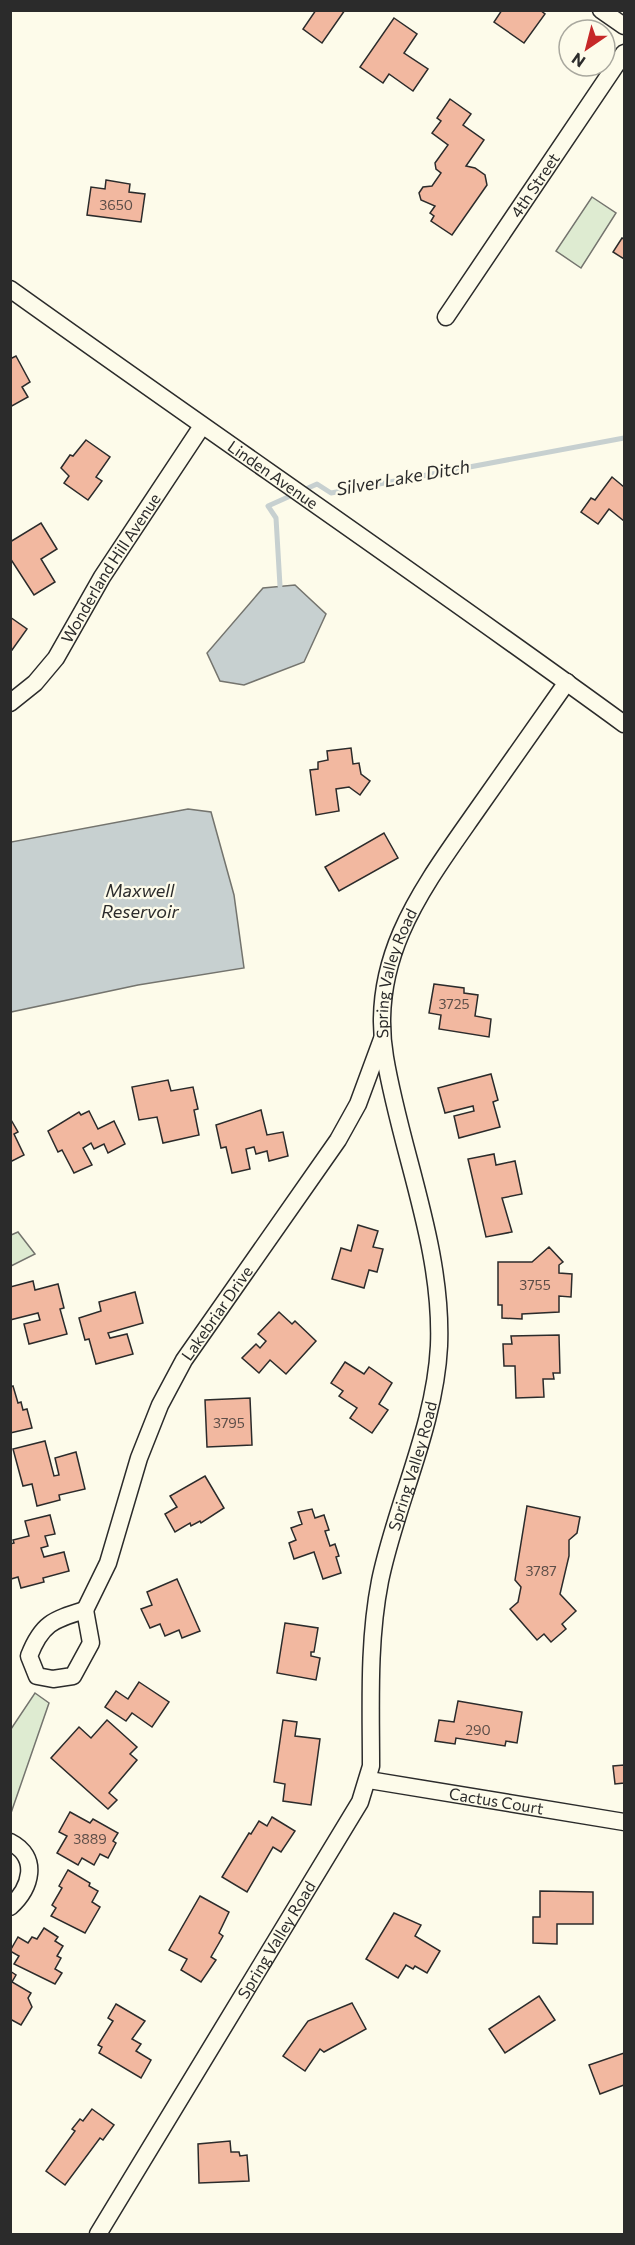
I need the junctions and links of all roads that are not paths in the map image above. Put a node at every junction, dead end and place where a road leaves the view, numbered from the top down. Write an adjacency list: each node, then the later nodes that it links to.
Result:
1 (601, 10): 2 (street)
2 (624, 26)
3 (624, 53): 5 (street, 4th Street)
4 (10, 289): 6 (street, Linden Avenue)
5 (446, 317)
6 (202, 426): 7 (street, Linden Avenue); 8 (street, Wonderland Hill Avenue)
7 (567, 682): 9 (street, Linden Avenue); 10 (street, Spring Valley Road)
8 (10, 703)
9 (624, 724)
10 (383, 1035): 11 (street, Lakebriar Drive); 12 (street, Spring Valley Road)
11 (85, 1610): 11 (street)
12 (369, 1780): 13 (street, Cactus Court); 16 (street, Spring Valley Road)
13 (624, 1822)
14 (10, 1842): 15 (street)
15 (10, 1907)
16 (98, 2235)

